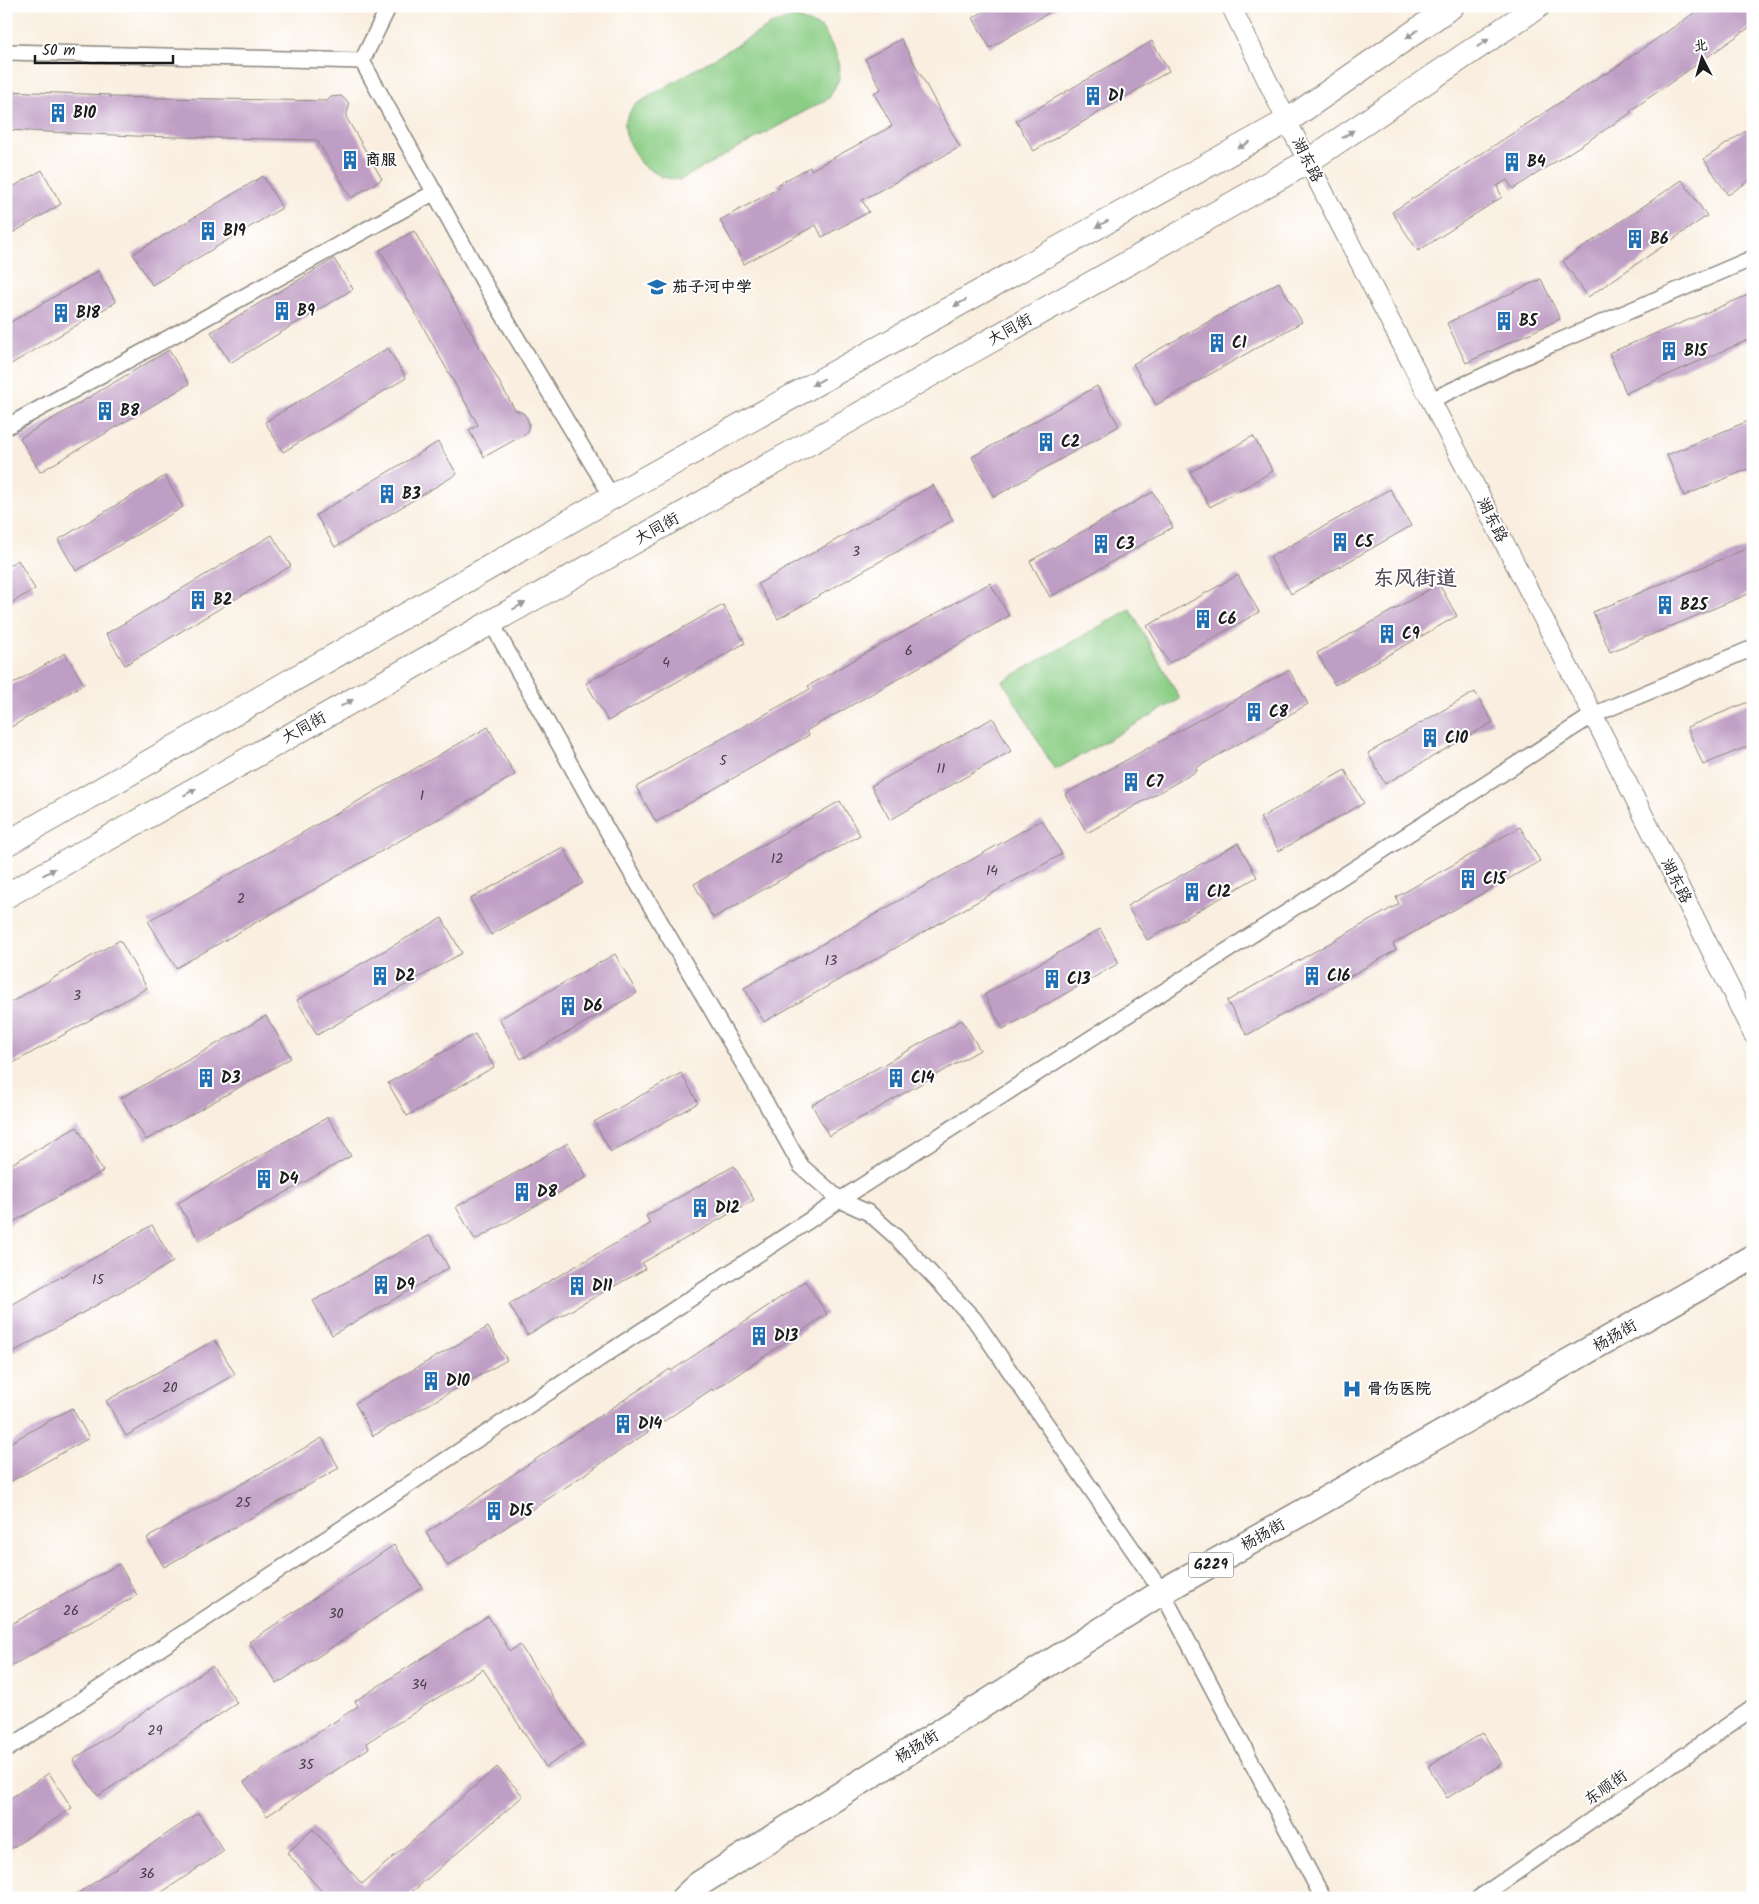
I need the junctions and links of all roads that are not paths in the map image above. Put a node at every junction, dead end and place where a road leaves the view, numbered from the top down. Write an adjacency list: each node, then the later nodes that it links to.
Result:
1 (389, 6): 6 (street)
2 (1231, 6): 7 (street, 湖东路)
3 (1452, 6): 7 (main road, one-way to 7)
4 (1538, 6): 8 (main road, 大同街, one-way to 4)
5 (6, 52): 6 (street)
6 (362, 61): 9 (street)
7 (1287, 121): 8 (street, 湖东路); 13 (main road, one-way to 13)
8 (1308, 162): 11 (street, 湖东路); 14 (main road, 大同街, one-way to 8)
9 (435, 192): 12 (street); 13 (street)
10 (1753, 258): 11 (street)
11 (1430, 400): 16 (street, 湖东路)
12 (6, 427)
13 (612, 497): 17 (main road)
14 (491, 622): 18 (main road, 大同街, one-way to 14); 20 (street)
15 (1753, 648): 16 (street)
16 (1593, 716): 19 (street, 湖东路); 20 (street)
17 (6, 844)
18 (6, 896)
19 (1753, 1034)
20 (840, 1200): 22 (street); 24 (street)
21 (1753, 1257): 22 (highway, 杨扬街 / G229)
22 (1162, 1592): 25 (highway, 杨扬街 / G229); 26 (street)
23 (1753, 1708): 27 (street, 东顺街)
24 (6, 1750)
25 (684, 1898)
26 (1323, 1898)
27 (1478, 1898)

